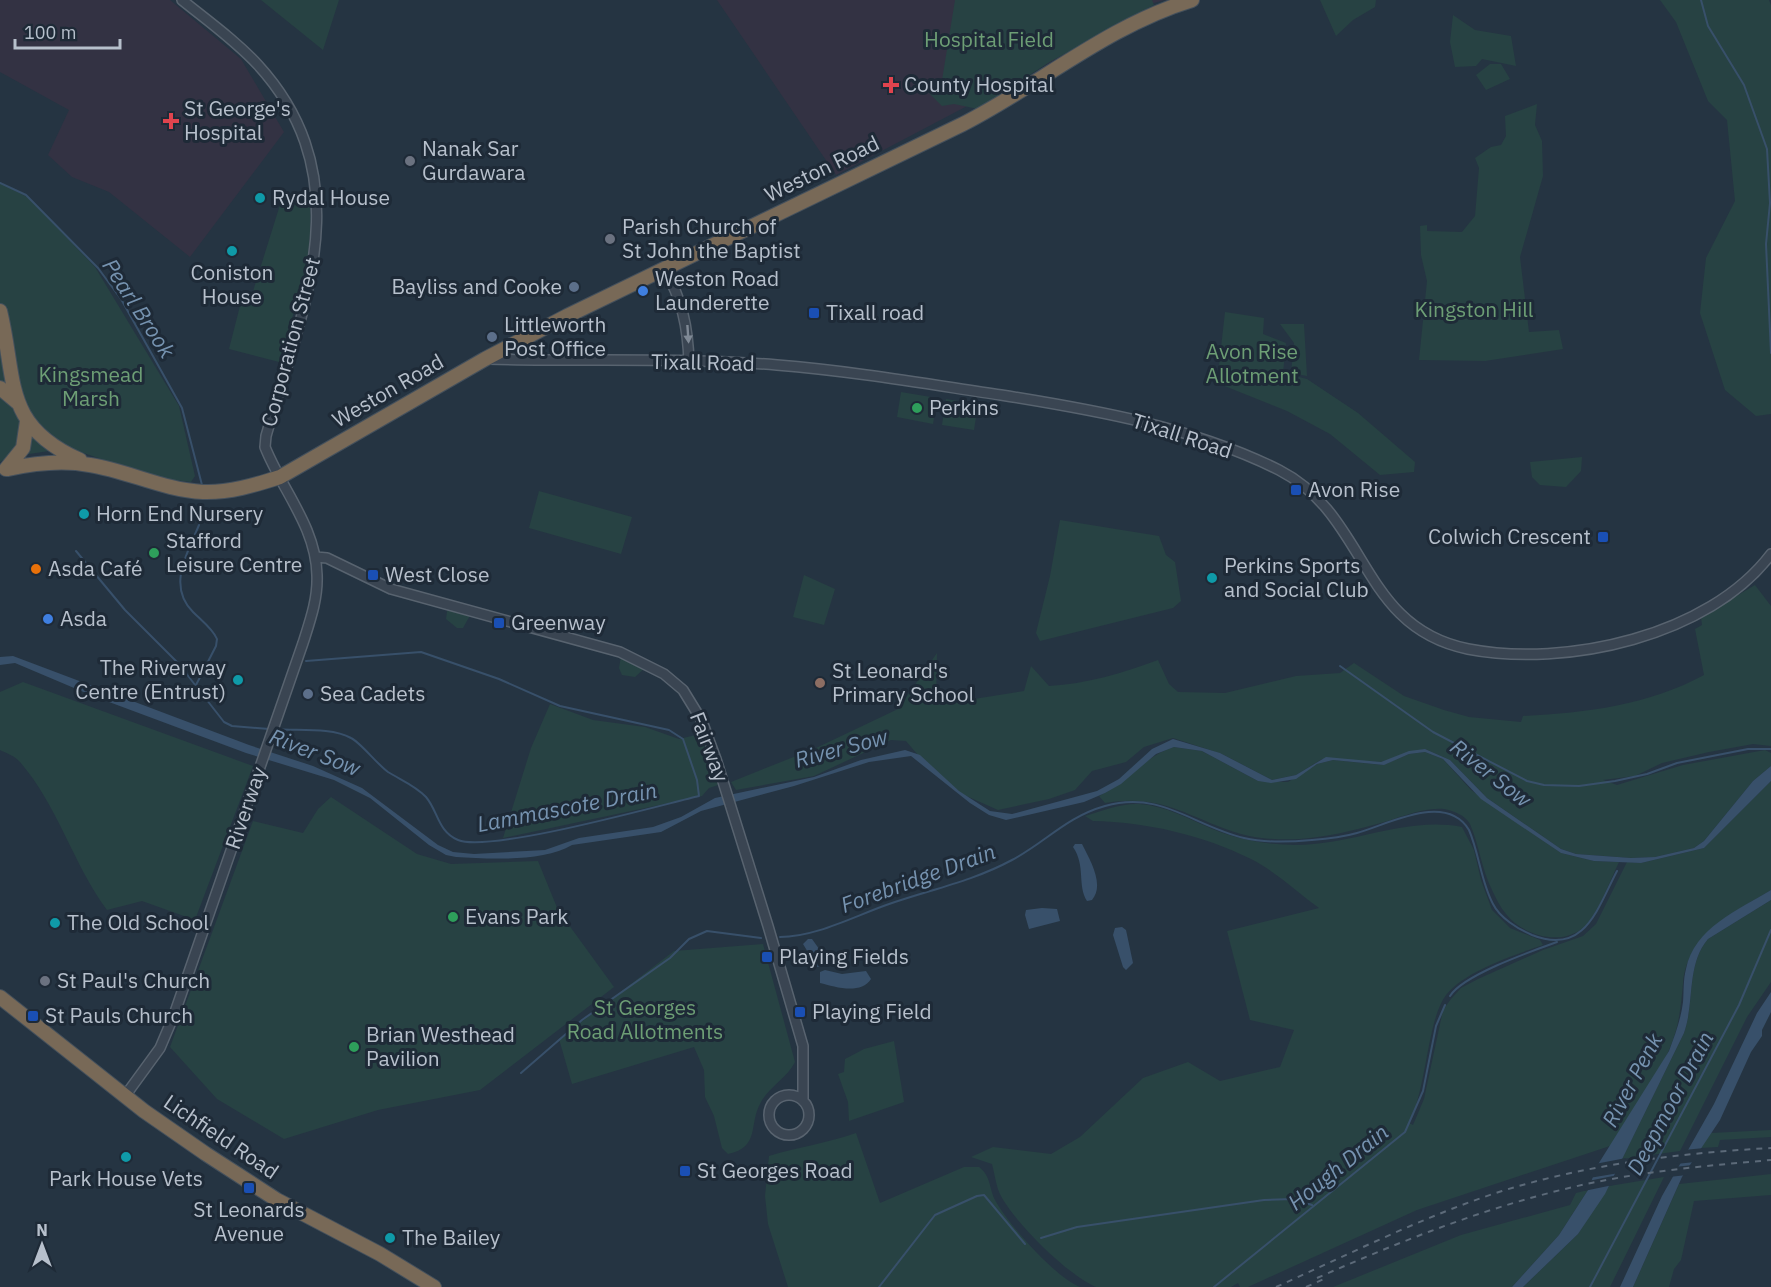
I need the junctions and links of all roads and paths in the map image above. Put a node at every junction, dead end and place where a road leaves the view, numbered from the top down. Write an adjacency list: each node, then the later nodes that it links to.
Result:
1 (182, 0): 12 (street, Corporation Street)
2 (1192, 0): 3 (highway, Weston Road)
3 (664, 268): 5 (highway, Weston Road); 6 (street, one-way to 6)
4 (0, 311): 8 (highway)
5 (485, 359): 6 (street, Tixall Road); 12 (highway, Weston Road)
6 (689, 363): 13 (street, Tixall Road)
7 (0, 388): 8 (highway)
8 (17, 402): 9 (highway)
9 (27, 421): 10 (highway); 11 (highway)
10 (90, 465): 11 (highway); 12 (highway, Weston Road)
11 (4, 470)
12 (280, 477): 14 (street, Riverway)
13 (1771, 554)
14 (316, 557): 16 (street, Fairway); 17 (street, Riverway)
15 (0, 997): 17 (highway, Lichfield Road)
16 (801, 1082): 18 (street); 19 (street, Fairway)
17 (125, 1096): 20 (highway, Lichfield Road)
18 (786, 1096): 19 (street); 19 (street)
19 (803, 1101)
20 (434, 1287)

